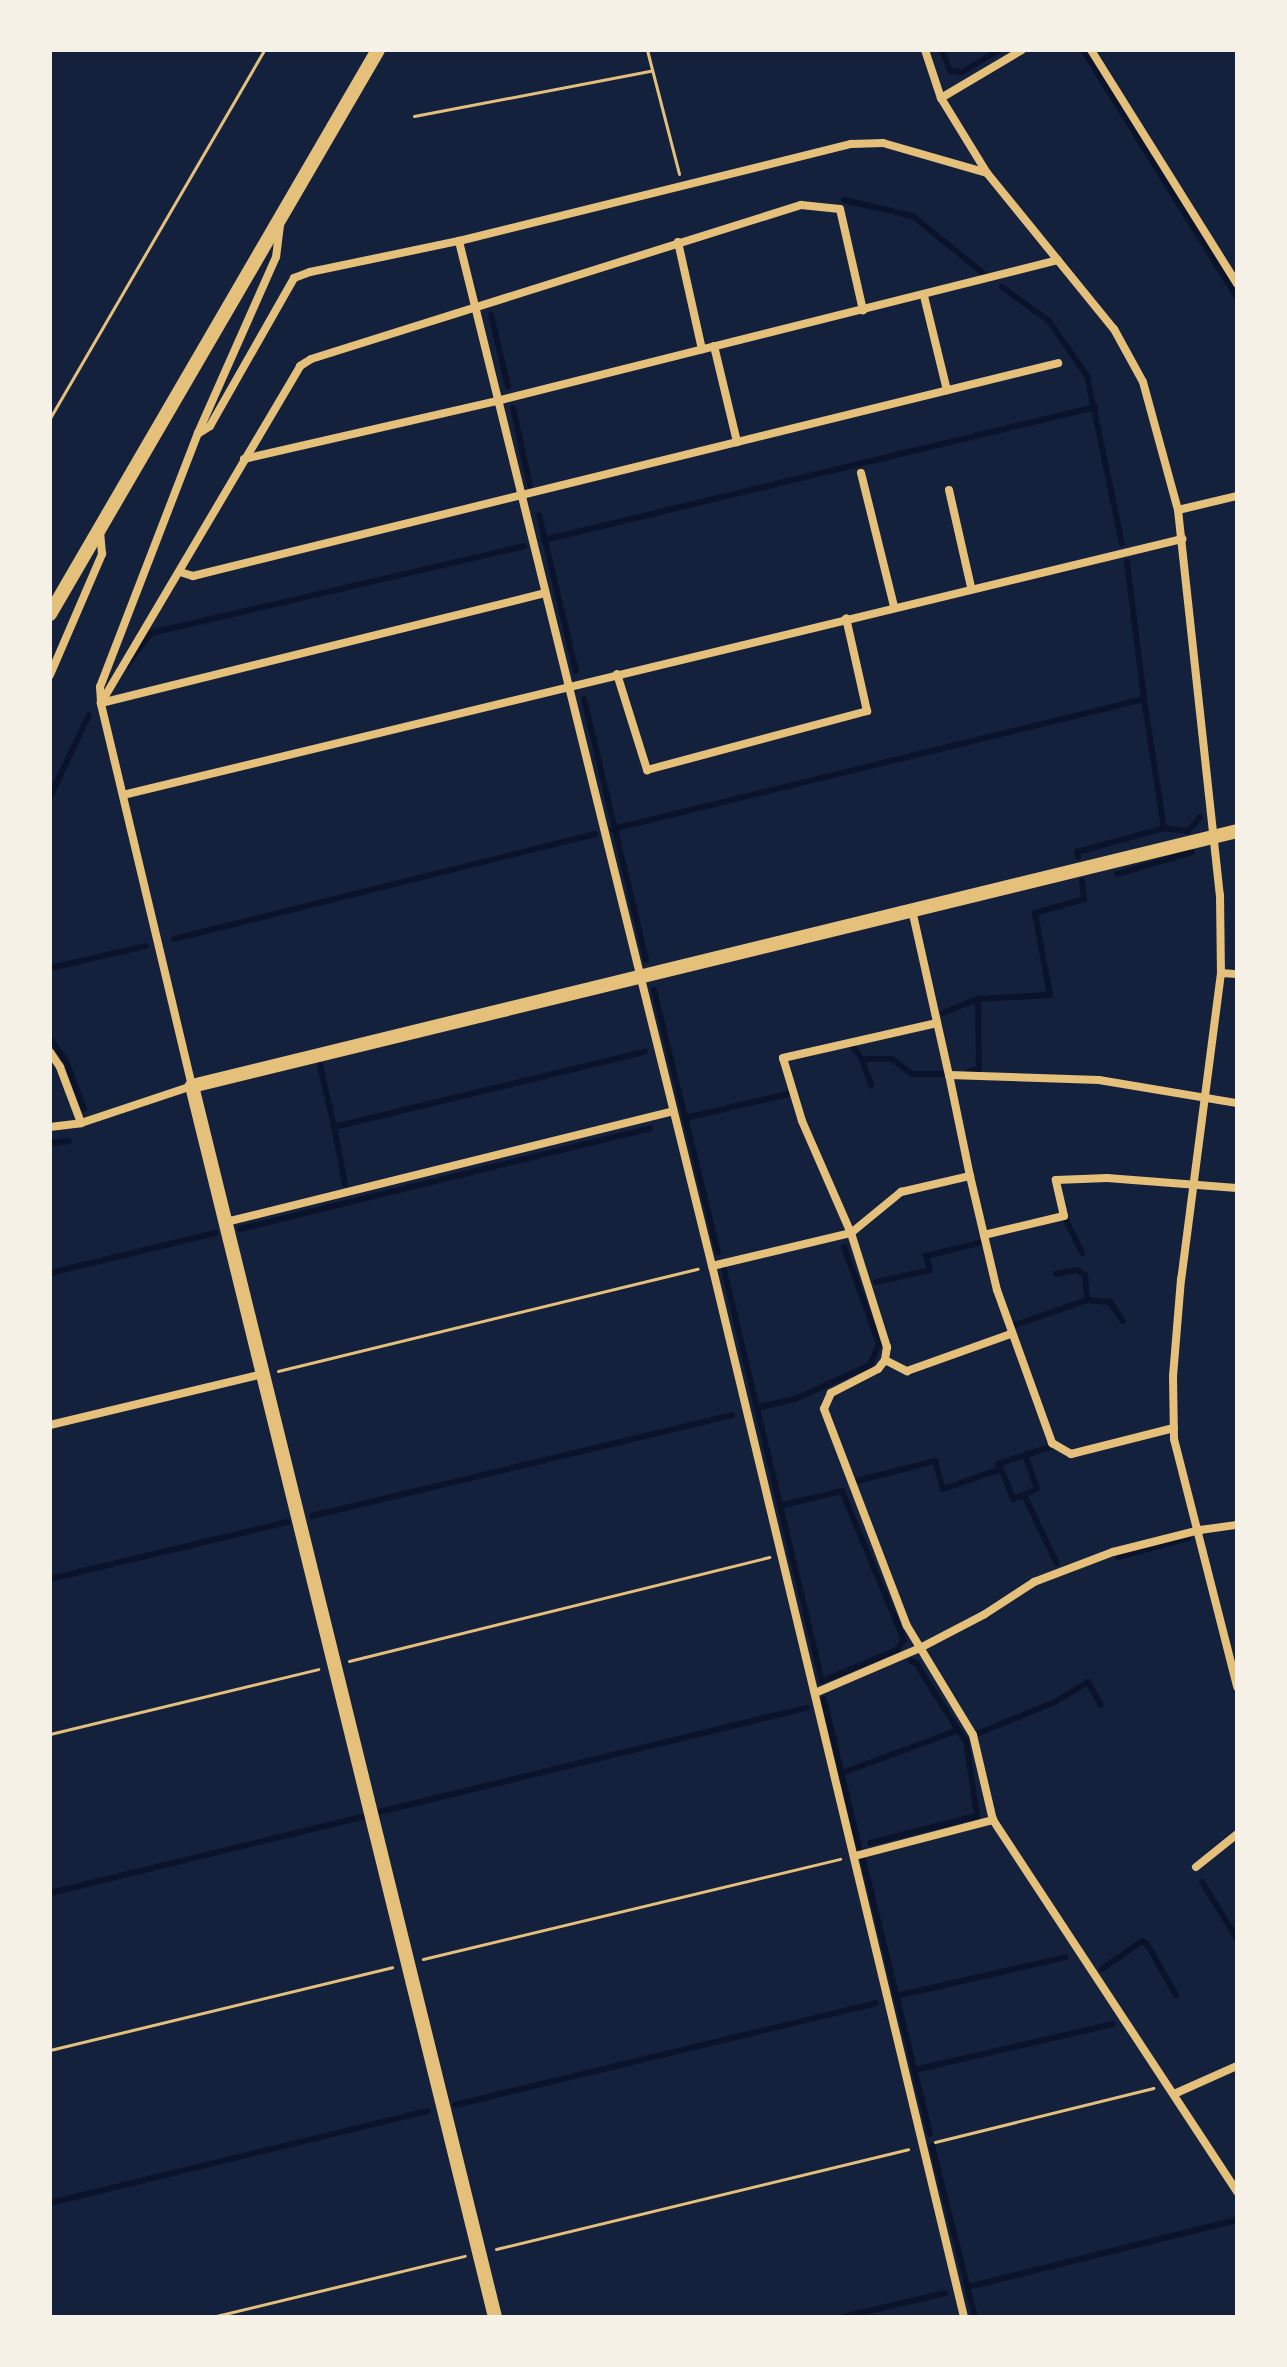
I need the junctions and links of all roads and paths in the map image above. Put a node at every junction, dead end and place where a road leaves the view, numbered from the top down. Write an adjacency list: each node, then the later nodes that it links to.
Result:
1 (264, 50): 25 (path)
2 (378, 50): 12 (street)
3 (647, 50): 7 (path)
4 (925, 50): 8 (street)
5 (1022, 50): 8 (street)
6 (1091, 50): 16 (street)
7 (651, 71): 9 (path); 11 (path)
8 (941, 98): 10 (street)
9 (414, 116)
10 (987, 173): 11 (street); 15 (street)
11 (682, 185): 13 (street)
12 (281, 220): 26 (street); 34 (street)
13 (459, 241): 18 (street); 26 (street)
14 (678, 242): 18 (street); 19 (street); 21 (street)
15 (1058, 260): 17 (street); 33 (street)
16 (1237, 284)
17 (924, 296): 19 (street); 23 (street)
18 (476, 310): 24 (street); 28 (street)
19 (863, 310): 20 (street)
20 (714, 346): 21 (street); 27 (street)
21 (702, 349): 24 (street)
22 (1058, 363): 23 (street)
23 (947, 390): 27 (street)
24 (497, 401): 28 (street); 31 (street)
25 (50, 418)
26 (198, 433): 45 (street)
27 (737, 442): 31 (street)
28 (244, 459): 36 (street)
29 (861, 473): 39 (street)
30 (949, 490): 37 (street)
31 (521, 495): 36 (street); 38 (street)
32 (1237, 496): 33 (street)
33 (1178, 510): 35 (street)
34 (100, 526): 40 (street); 43 (street)
35 (1182, 539): 37 (street); 48 (street)
36 (180, 572): 45 (street)
37 (971, 587): 39 (street)
38 (544, 593): 44 (street); 45 (street)
39 (894, 606): 41 (street)
40 (50, 614)
41 (846, 618): 42 (street); 42 (street)
42 (617, 674): 44 (street)
43 (50, 675)
44 (567, 686): 46 (street); 52 (street)
45 (101, 703): 46 (street)
46 (123, 795): 56 (street)
47 (1237, 831): 48 (street)
48 (1212, 837): 49 (street); 50 (street)
49 (912, 910): 52 (street); 53 (street)
50 (1221, 973): 51 (street); 57 (street)
51 (1237, 974)
52 (639, 977): 56 (street); 59 (street)
53 (937, 1023): 55 (street); 66 (street)
54 (50, 1052): 60 (street)
55 (949, 1075): 57 (street); 62 (street)
56 (192, 1086): 60 (street); 65 (street)
57 (1203, 1098): 58 (street); 63 (street)
58 (1237, 1103)
59 (672, 1112): 65 (street); 68 (street)
60 (81, 1123): 61 (street)
61 (50, 1127)
62 (970, 1176): 66 (street); 67 (street)
63 (1193, 1185): 64 (street); 67 (street); 73 (street)
64 (1237, 1188)
65 (226, 1222): 71 (street)
66 (851, 1233): 68 (street); 70 (street)
67 (984, 1235): 69 (street)
68 (712, 1266): 71 (path); 76 (street)
69 (1011, 1334): 70 (street); 73 (street)
70 (885, 1360): 77 (street)
71 (263, 1374): 72 (street); 78 (street)
72 (50, 1425)
73 (1174, 1428): 75 (street)
74 (1237, 1525): 75 (street)
75 (1200, 1530): 77 (street); 79 (street)
76 (779, 1554): 78 (path); 80 (street)
77 (920, 1648): 80 (street); 82 (street)
78 (333, 1665): 81 (path); 86 (street)
79 (1237, 1687)
80 (815, 1693): 84 (street)
81 (50, 1734)
82 (993, 1820): 84 (street); 89 (street)
83 (1237, 1834): 85 (street)
84 (855, 1856): 86 (path); 91 (street)
85 (1196, 1867)
86 (407, 1963): 87 (path); 93 (street)
87 (50, 2050)
88 (1237, 2066): 90 (street)
89 (1167, 2084): 90 (street); 91 (path)
90 (1174, 2094): 92 (street)
91 (922, 2146): 93 (path); 96 (street)
92 (1237, 2192)
93 (479, 2253): 94 (path); 95 (street)
94 (212, 2317)
95 (495, 2317)
96 (964, 2317)

